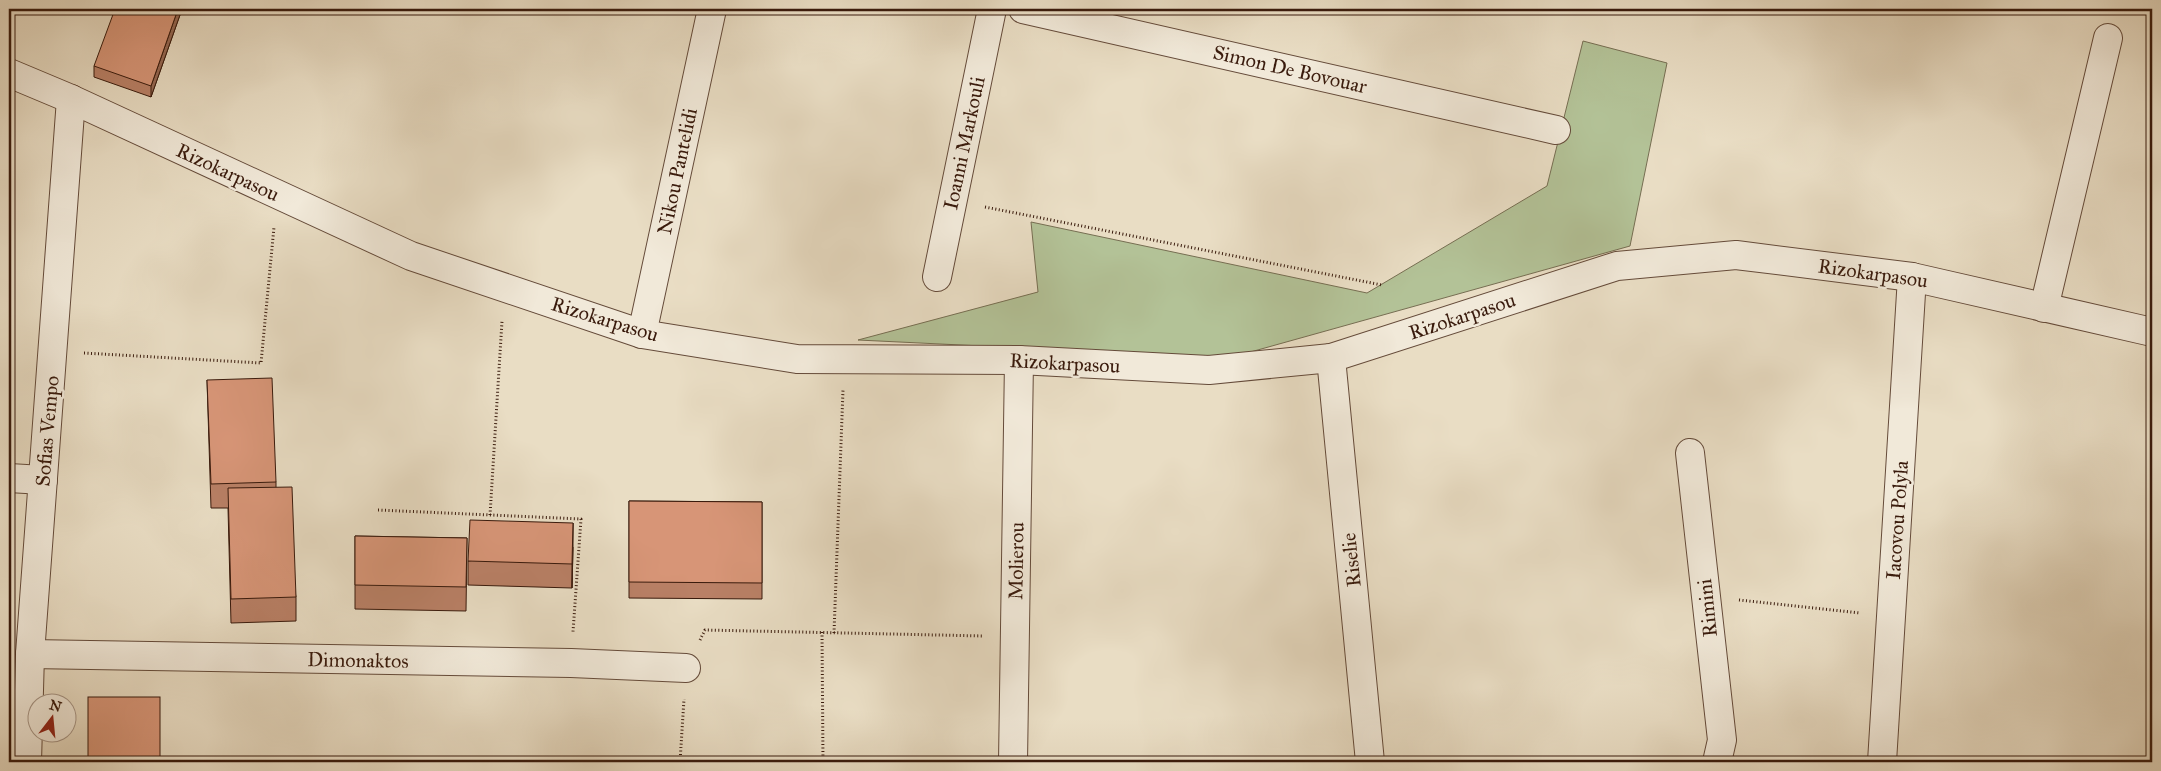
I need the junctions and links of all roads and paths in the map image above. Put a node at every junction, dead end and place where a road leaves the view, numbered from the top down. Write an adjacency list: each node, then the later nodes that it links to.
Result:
1 (712, 9): 16 (street, Nikou Pantelidi)
2 (992, 9): 9 (street, Ioanni Markouli)
3 (1024, 9): 7 (street, Simon De Bovouar)
4 (2108, 38): 14 (street)
5 (9, 73): 6 (street, Rizokarpasou)
6 (71, 99): 8 (street, Rizokarpasou); 17 (street, Sofias Vempo)
7 (1556, 130)
8 (278, 196): 13 (street, Rizokarpasou); 17 (path)
9 (952, 200): 10 (street, Ioanni Markouli); 12 (path)
10 (937, 277)
11 (1912, 277): 14 (street, Rizokarpasou); 18 (street, Rizokarpasou); 27 (street, Iacovou Polyla)
12 (1382, 285)
13 (504, 288): 16 (street, Rizokarpasou); 25 (path)
14 (2044, 308): 15 (street, Rizokarpasou)
15 (2152, 332)
16 (642, 334): 19 (street, Rizokarpasou)
17 (54, 351): 23 (street, Sofias Vempo)
18 (1331, 358): 20 (street, Rizokarpasou); 38 (street, Riselie)
19 (844, 359): 20 (street, Rizokarpasou); 29 (path)
20 (1019, 360): 30 (street, Molierou)
21 (1690, 453): 26 (street, Rimini)
22 (9, 478): 23 (street)
23 (43, 480): 31 (street, Sofias Vempo)
24 (378, 510): 25 (path)
25 (490, 515): 32 (path)
26 (1706, 597): 27 (path); 39 (street, Rimini)
27 (1891, 616): 40 (street, Iacovou Polyla)
28 (822, 632): 29 (path); 33 (path); 36 (path)
29 (834, 633): 30 (path)
30 (1015, 636): 37 (street, Molierou)
31 (30, 654): 32 (street, Dimonaktos); 34 (street, Sofias Vempo)
32 (571, 663): 33 (street, Dimonaktos)
33 (686, 668): 35 (path)
34 (27, 762)
35 (680, 762)
36 (823, 762)
37 (1013, 762)
38 (1370, 762)
39 (1717, 762)
40 (1882, 762)

